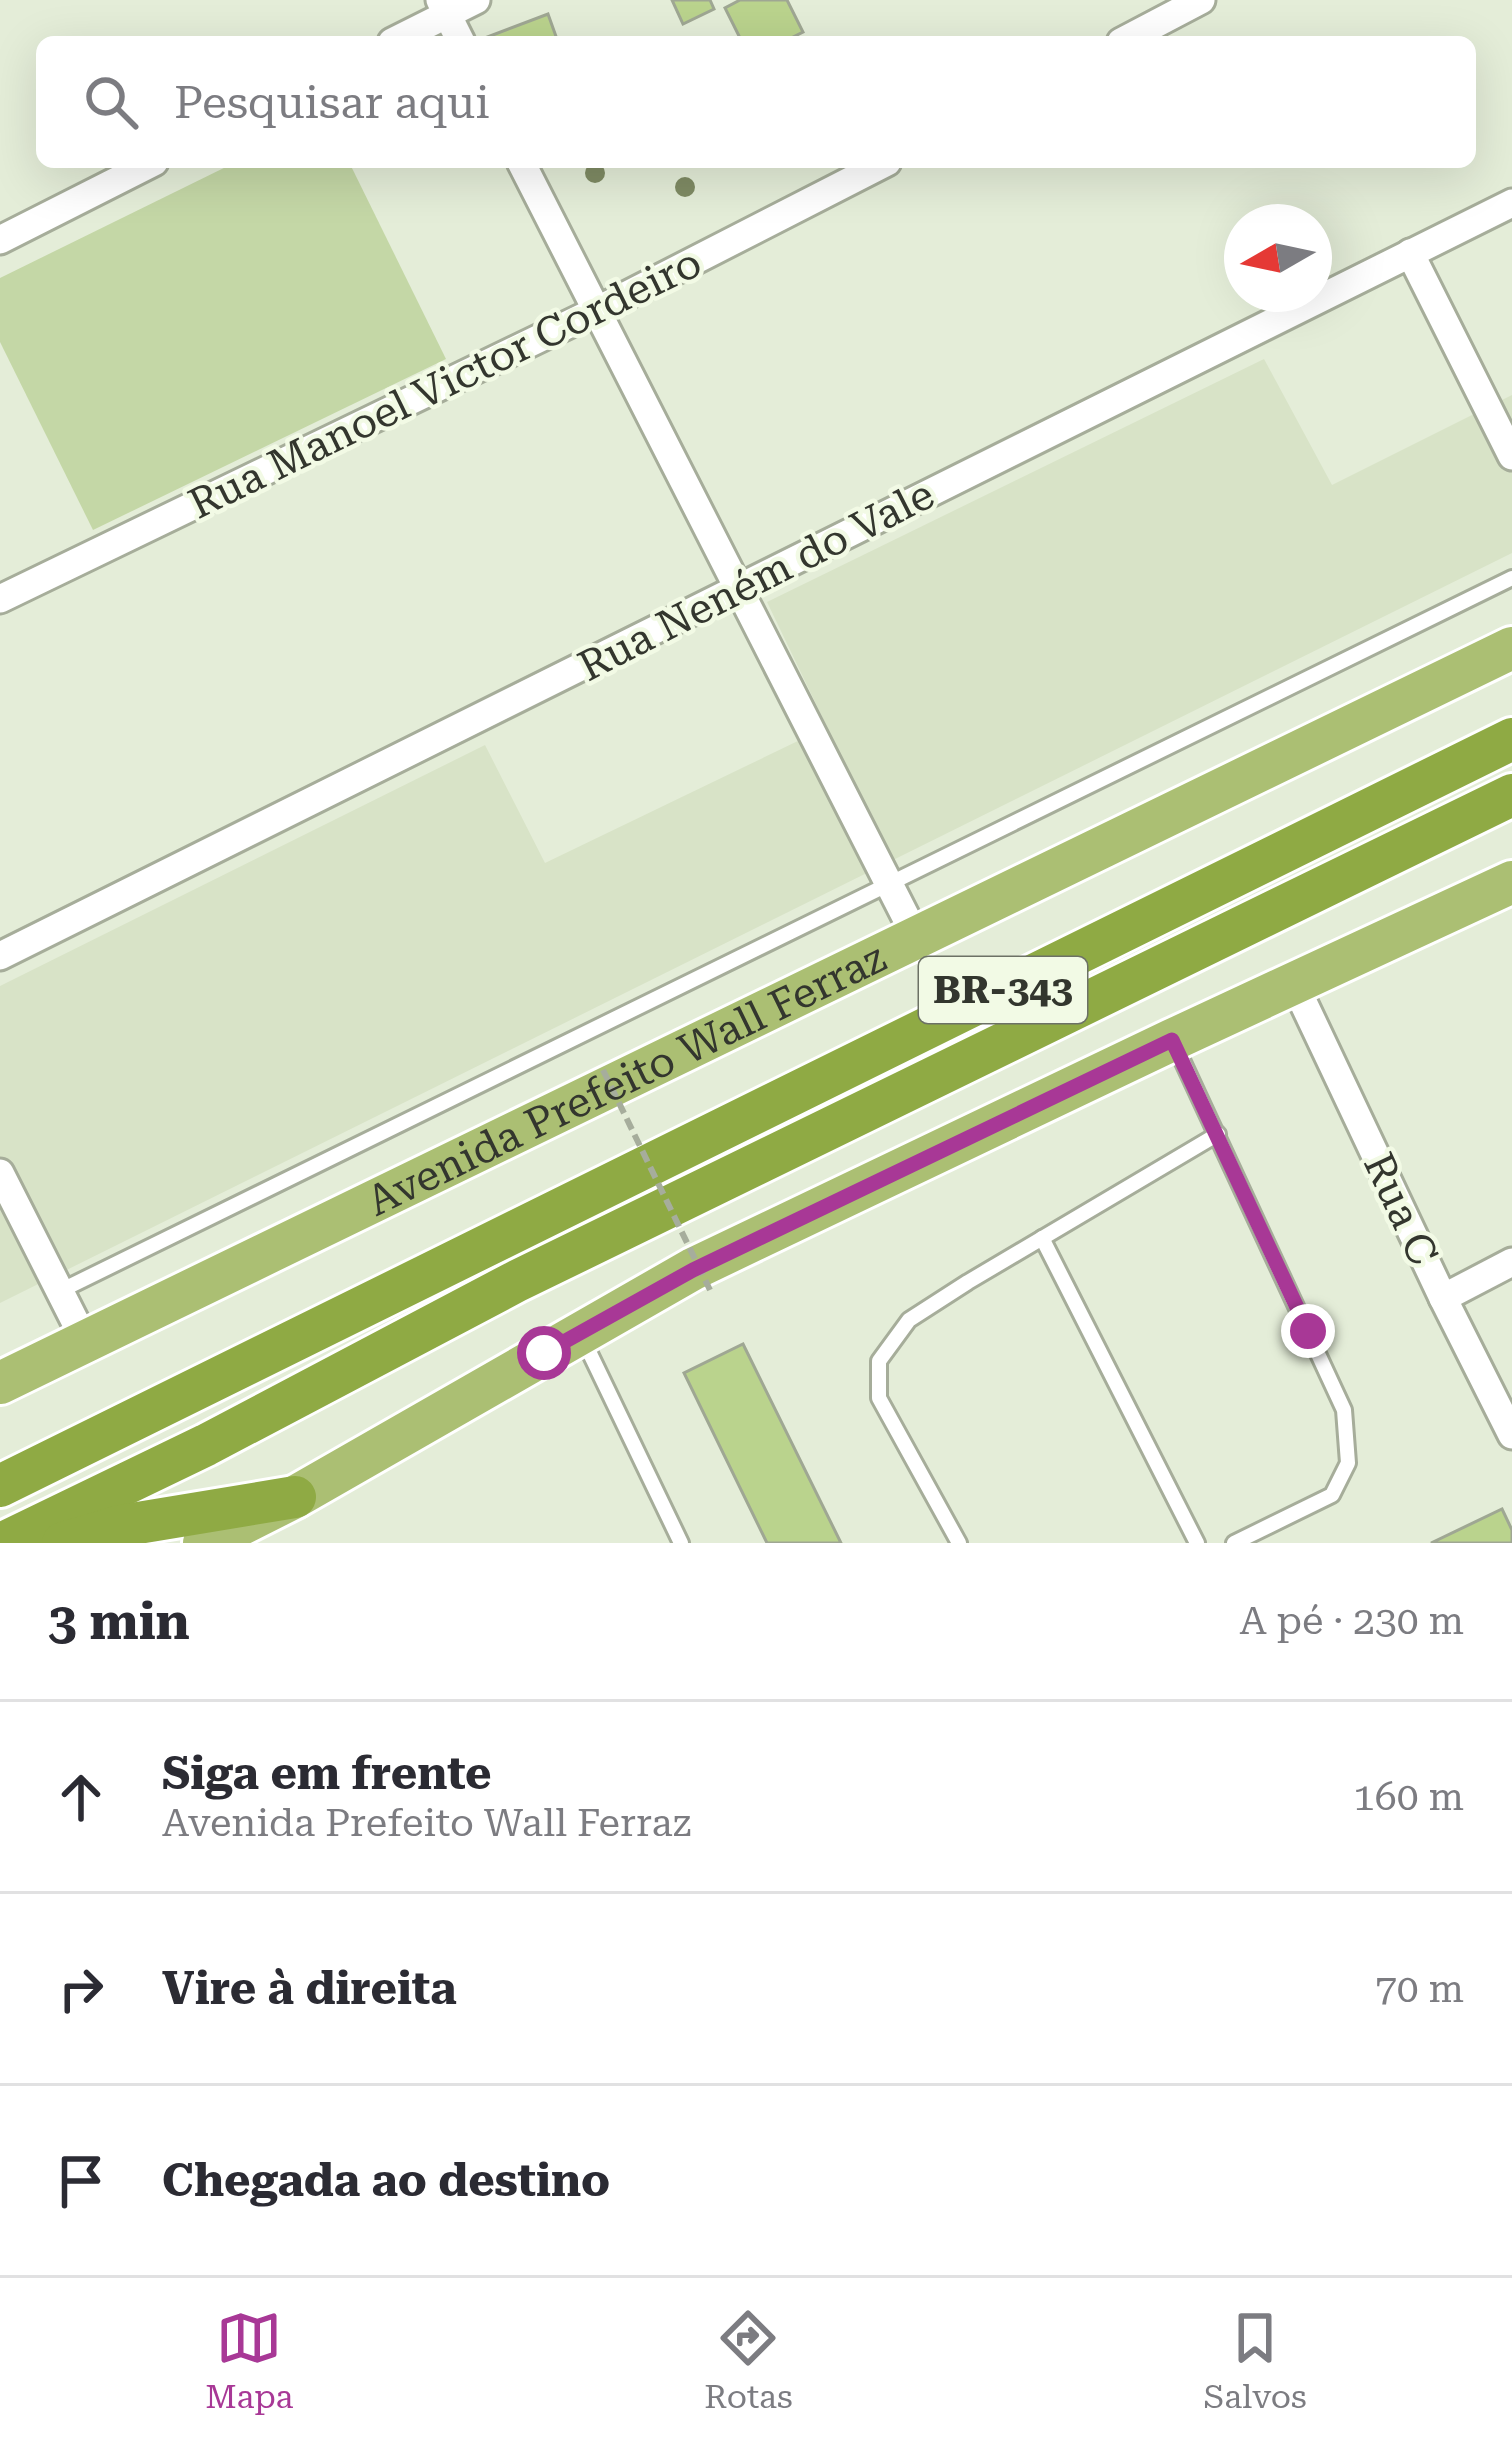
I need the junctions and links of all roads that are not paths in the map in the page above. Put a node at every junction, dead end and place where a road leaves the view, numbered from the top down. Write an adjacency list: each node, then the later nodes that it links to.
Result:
1 (476, 0): 3 (street)
2 (1201, 0): 6 (street)
3 (444, 7): 4 (street); 5 (street)
4 (401, 36)
5 (458, 36)
6 (1133, 36)
7 (142, 168): 11 (street)
8 (524, 168): 13 (street)
9 (875, 168): 13 (street, Rua Manoel Victor Cordeiro)
10 (1512, 203): 12 (street, Rua Neném do Vale)
11 (0, 240)
12 (1410, 253): 14 (street); 16 (street, Rua Neném do Vale)
13 (596, 311): 16 (street); 17 (street, Rua Manoel Victor Cordeiro)
14 (1512, 456)
15 (1512, 578): 21 (lane)
16 (738, 590): 21 (street); 24 (street, Rua Neném do Vale)
17 (0, 599)
18 (1512, 648): 23 (main road, Avenida Prefeito Wall Ferraz)
19 (1512, 739): 37 (highway, BR-343)
20 (1512, 795): 39 (highway, BR-343)
21 (887, 882): 23 (street); 31 (lane)
22 (1512, 882): 25 (main road)
23 (916, 937): 34 (main road, Avenida Prefeito Wall Ferraz)
24 (0, 956)
25 (1294, 983): 26 (main road); 32 (street, Rua C)
26 (1172, 1040): 27 (lane); 33 (main road)
27 (1218, 1134): 29 (lane); 45 (lane)
28 (0, 1173): 31 (street)
29 (1042, 1238): 43 (lane); 44 (lane)
30 (1512, 1262): 32 (street)
31 (59, 1291): 34 (street)
32 (1443, 1298): 36 (street, Rua C)
33 (581, 1334): 38 (main road); 42 (lane)
34 (85, 1341): 35 (main road, Avenida Prefeito Wall Ferraz)
35 (0, 1383)
36 (1512, 1435)
37 (0, 1486)
38 (295, 1497): 40 (highway); 41 (main road)
39 (3, 1543)
40 (63, 1543)
41 (206, 1543)
42 (681, 1543)
43 (959, 1543)
44 (1197, 1543)
45 (1234, 1543)

